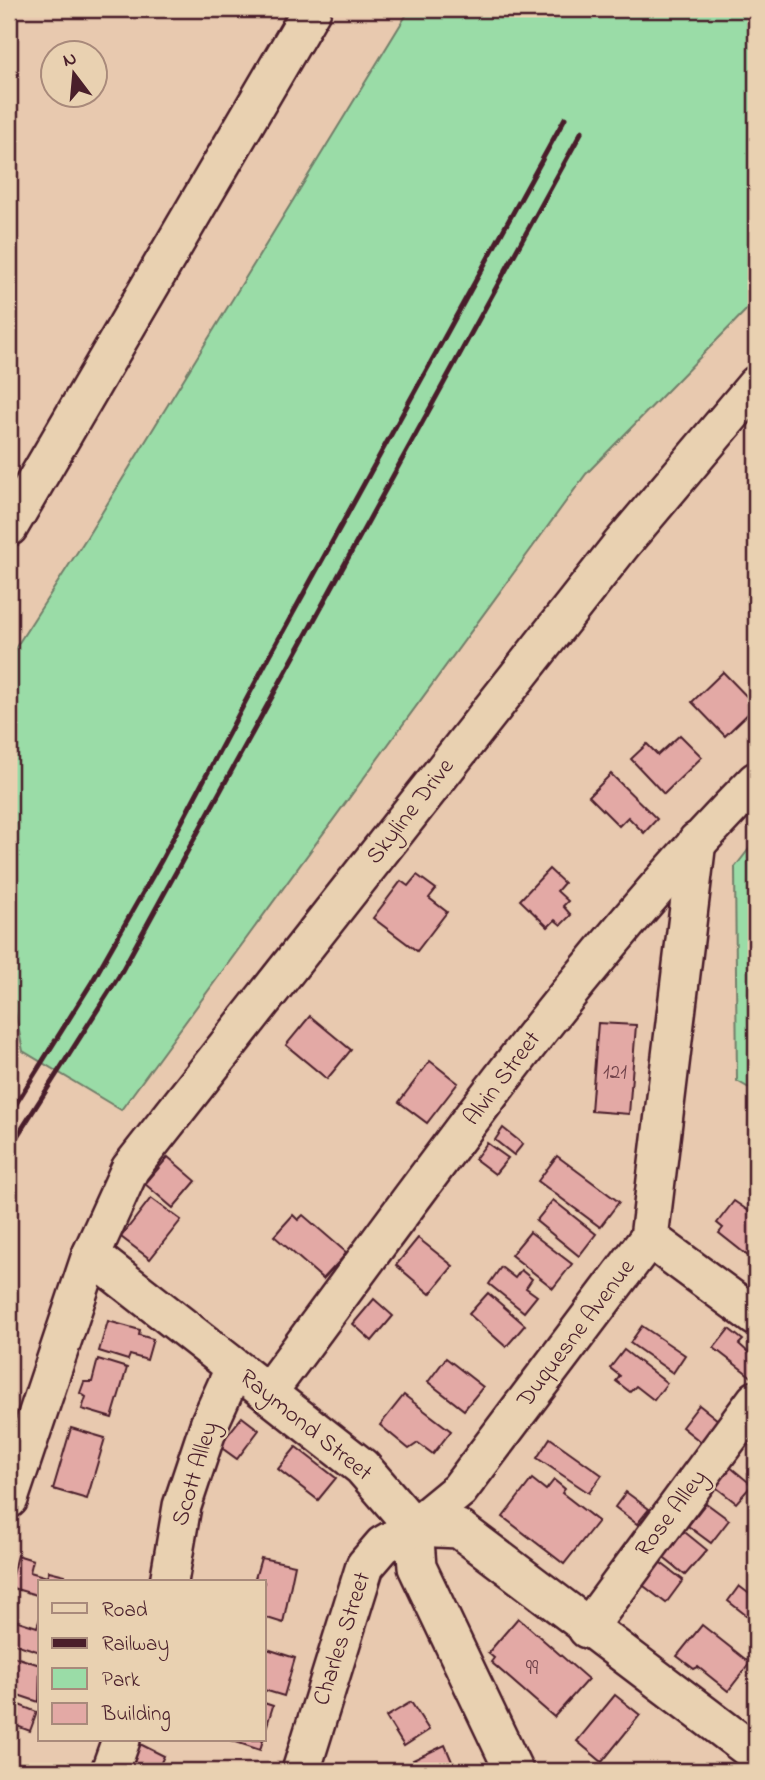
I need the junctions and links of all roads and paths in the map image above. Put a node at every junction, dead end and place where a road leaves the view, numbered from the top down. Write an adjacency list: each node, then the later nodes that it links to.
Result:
1 (312, 9): 3 (street)
2 (756, 384): 7 (street, Skyline Drive)
3 (9, 527)
4 (756, 781): 5 (street, Alvin Street)
5 (697, 841): 6 (street, Duquesne Avenue); 10 (street, Alvin Street)
6 (649, 1238): 8 (street); 13 (street, Duquesne Avenue)
7 (91, 1255): 9 (street, Raymond Street); 12 (street, Skyline Drive)
8 (756, 1317)
9 (234, 1369): 10 (street, Raymond Street); 14 (street, Scott Alley)
10 (268, 1392): 13 (street, Raymond Street)
11 (756, 1400): 15 (street, Rose Alley)
12 (9, 1499)
13 (414, 1528): 15 (street); 19 (street, Charles Street); 20 (street)
14 (169, 1580)
15 (587, 1629): 16 (street)
16 (751, 1739)
17 (120, 1742): 18 (street)
18 (110, 1771)
19 (301, 1771)
20 (514, 1771)

